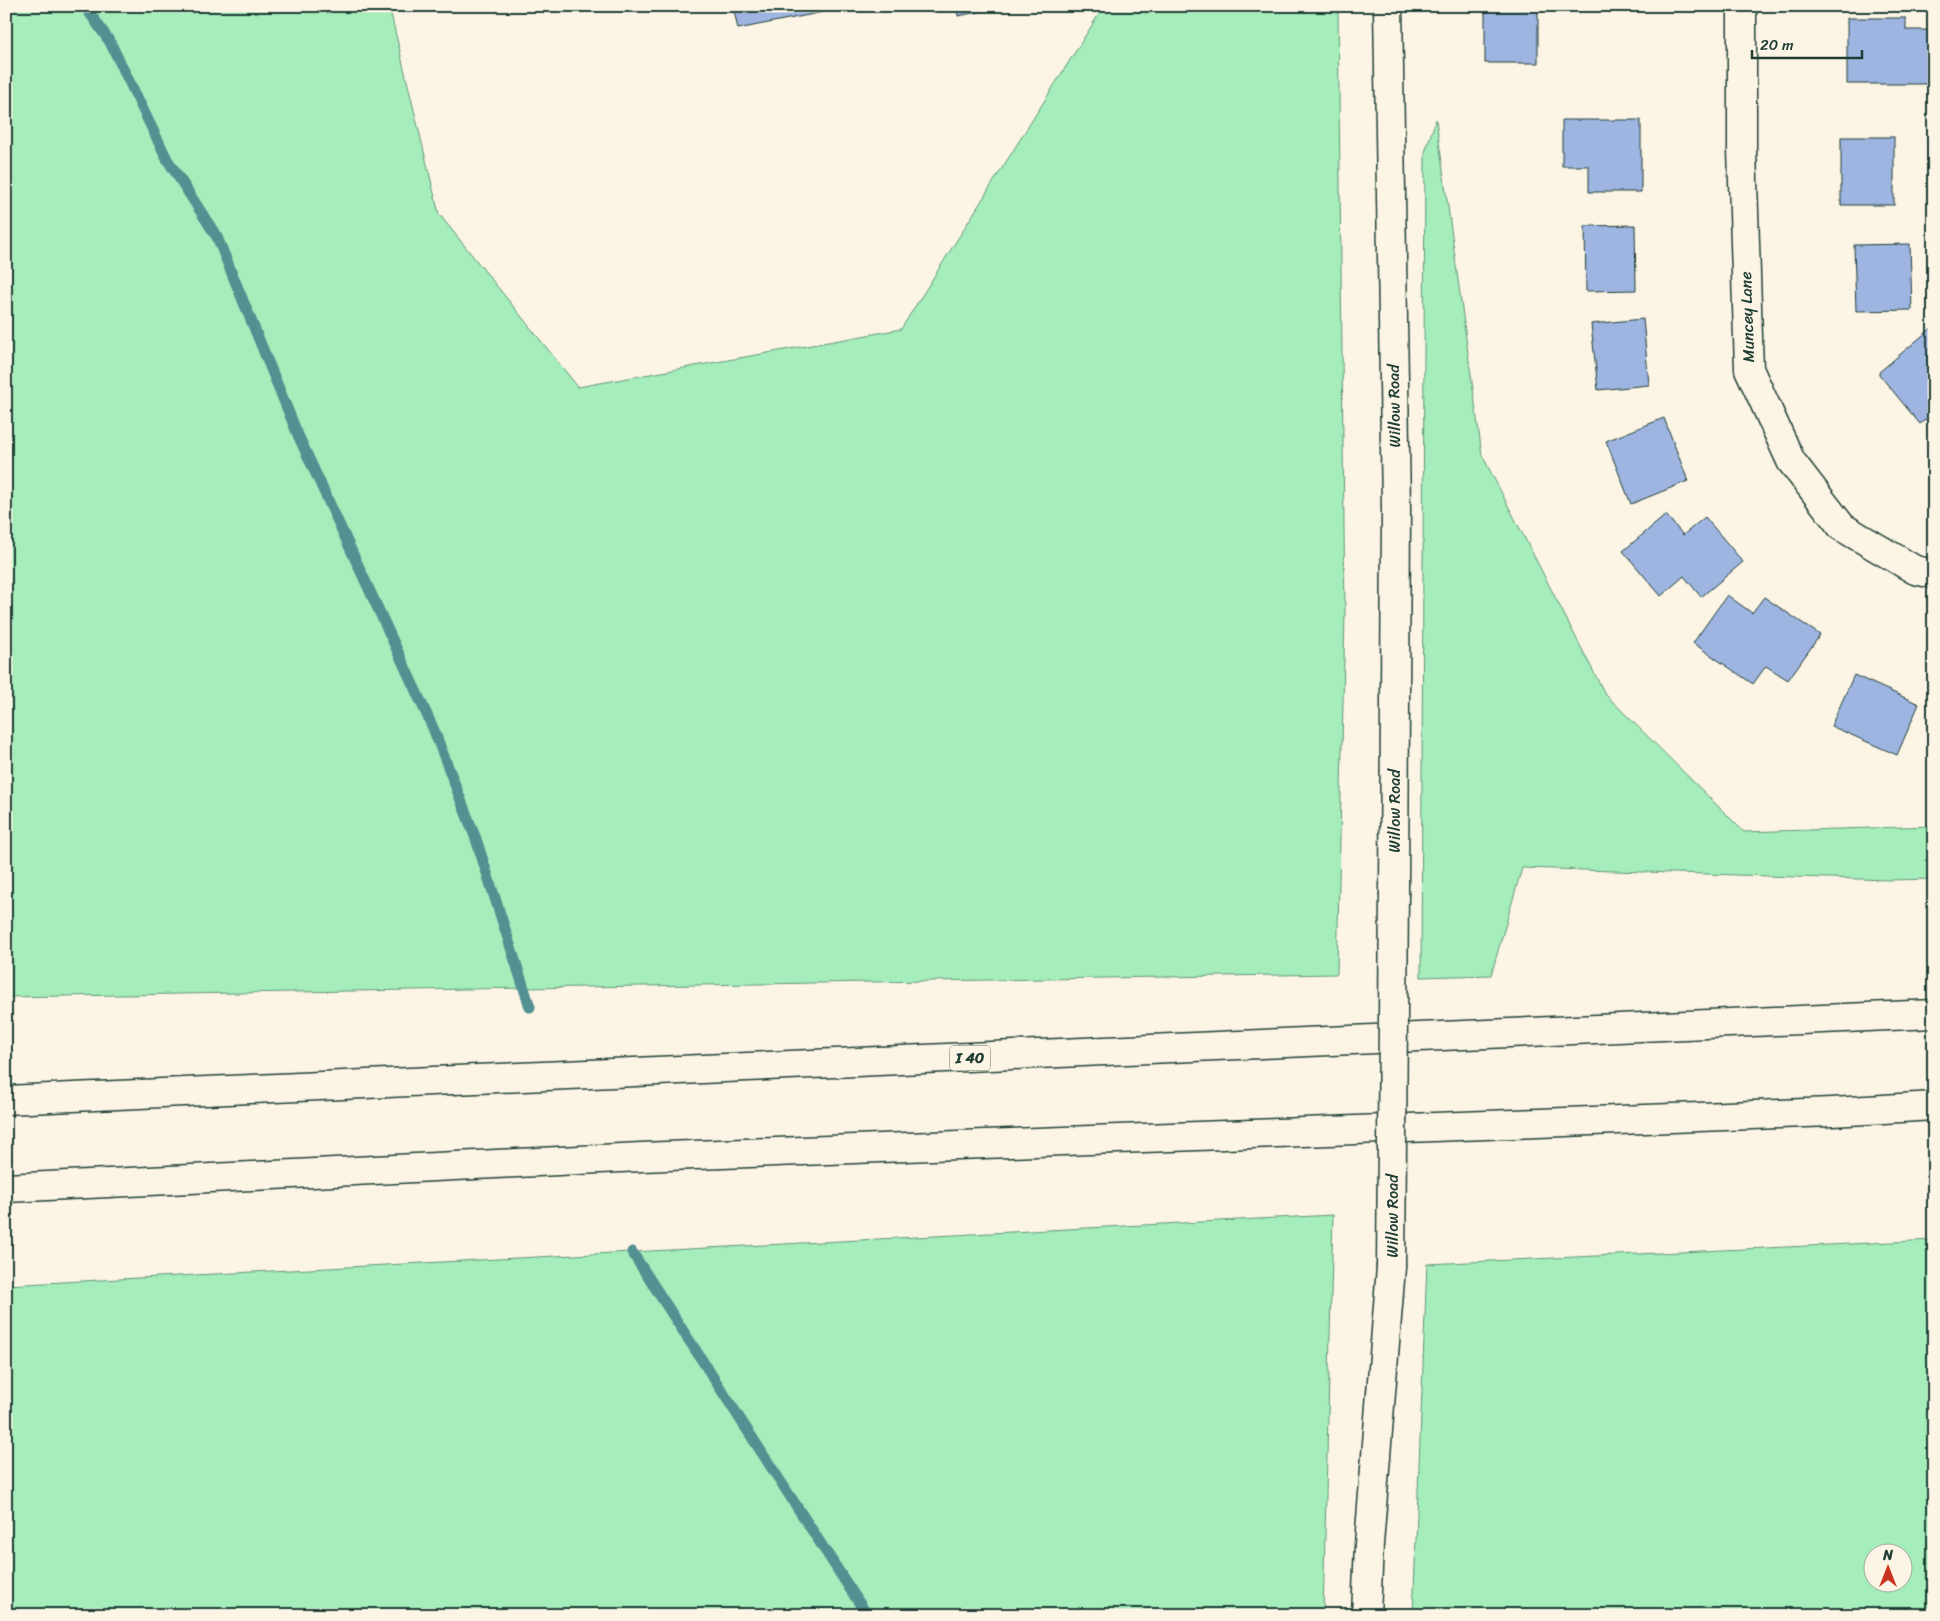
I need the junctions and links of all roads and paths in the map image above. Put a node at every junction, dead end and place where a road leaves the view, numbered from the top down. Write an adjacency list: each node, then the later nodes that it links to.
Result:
1 (1388, 6): 8 (main road, Willow Road, bridge)
2 (1742, 6): 3 (main road, Muncey Lane)
3 (1934, 574)
4 (1934, 1014): 5 (main road, I 40)
5 (6, 1100)
6 (1934, 1106): 7 (main road)
7 (6, 1188)
8 (1366, 1612)

